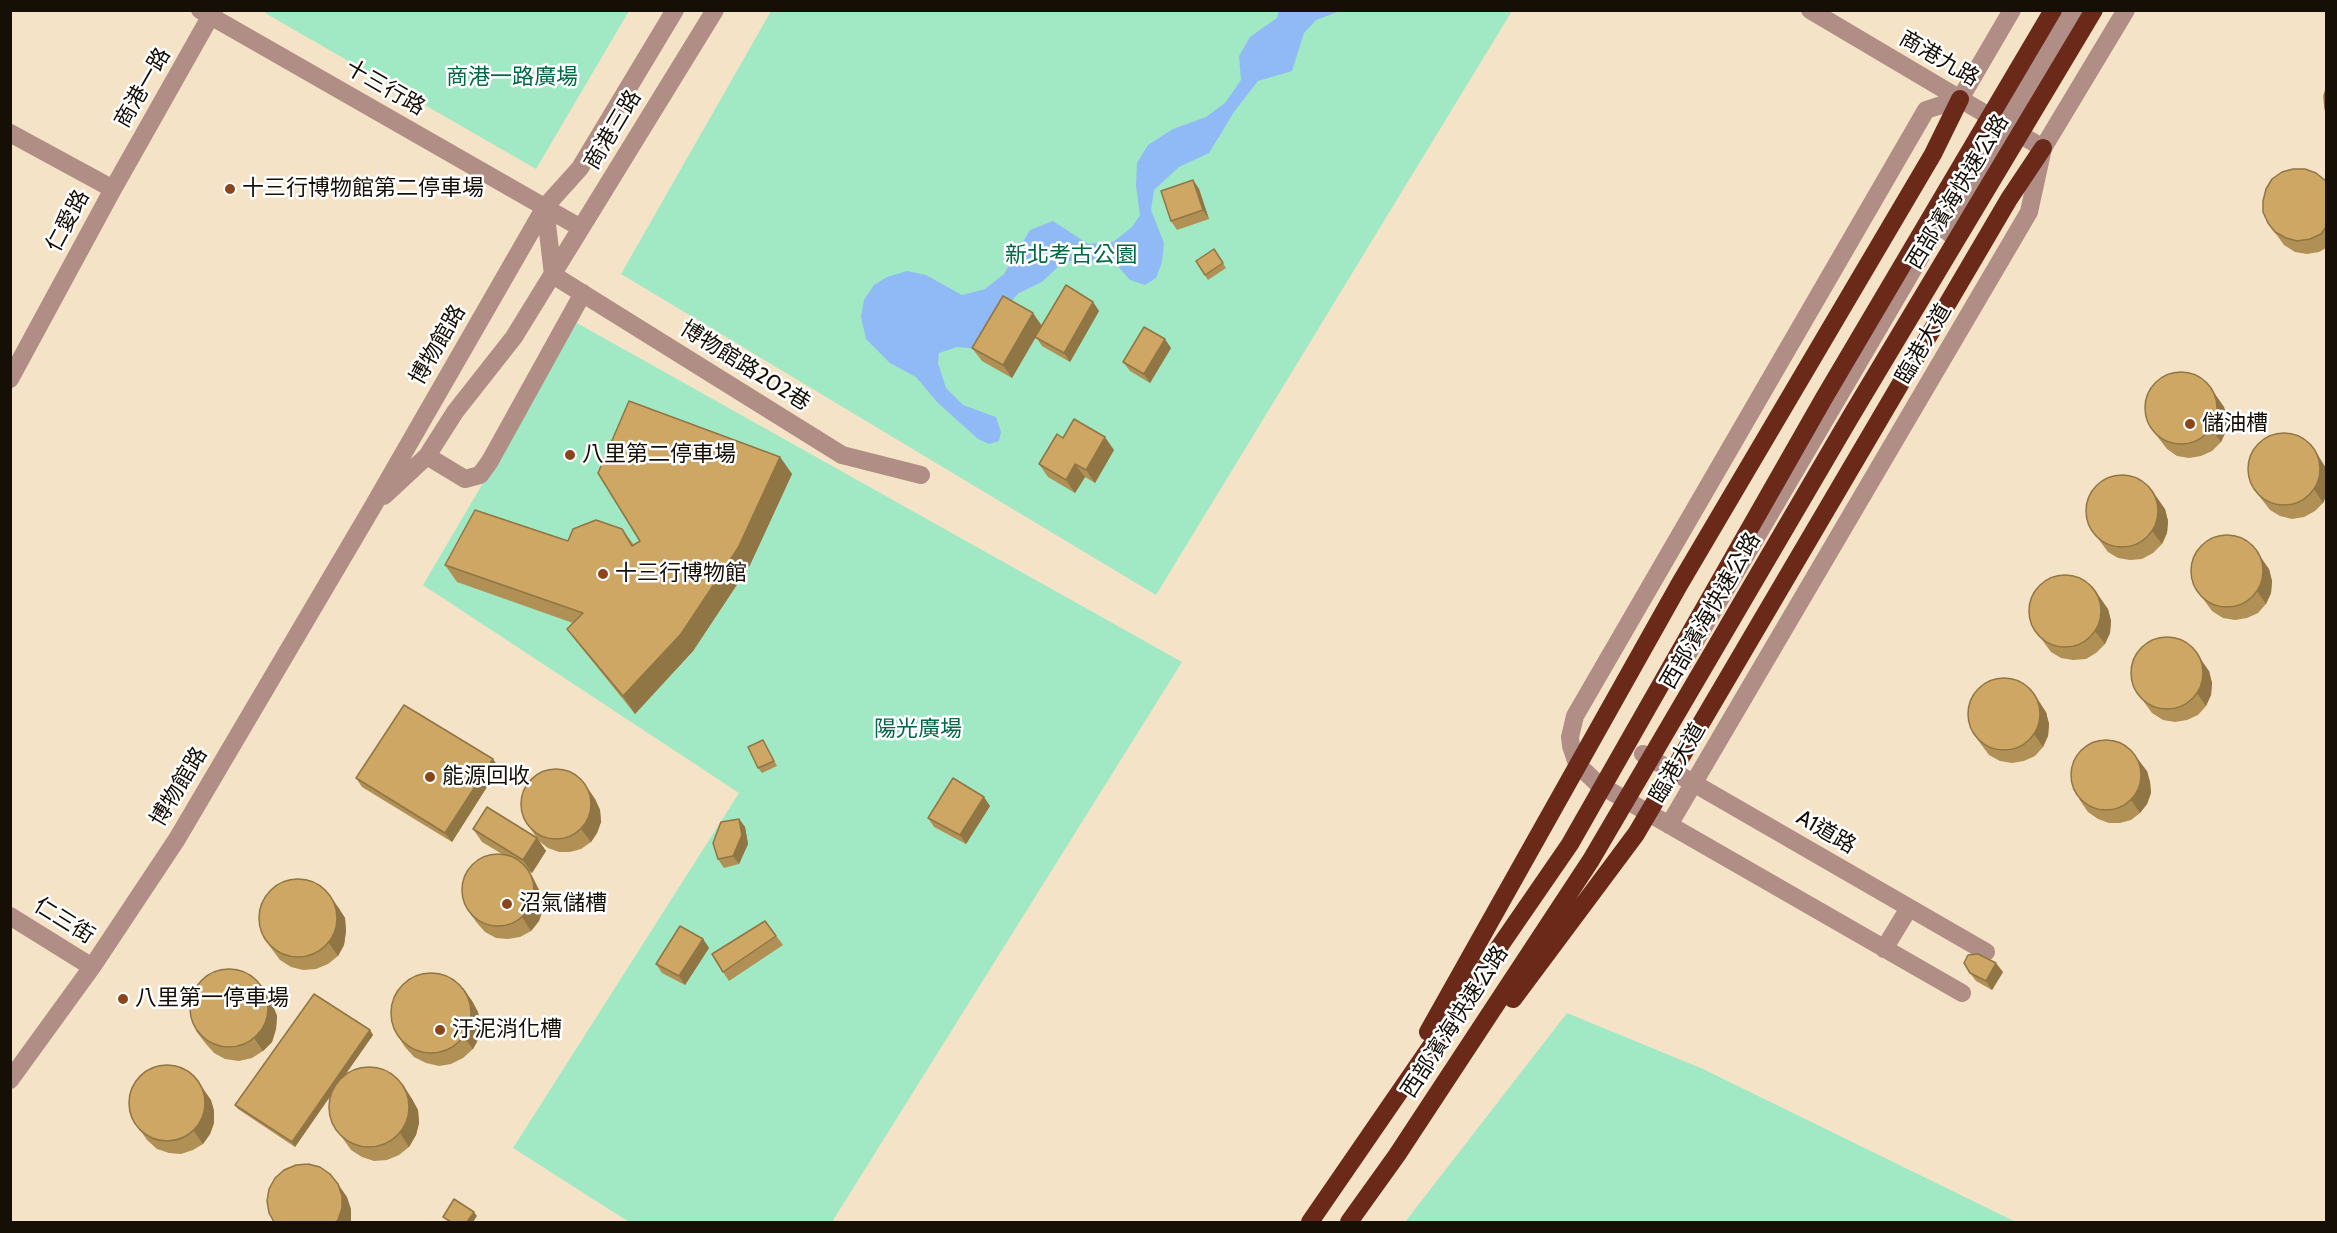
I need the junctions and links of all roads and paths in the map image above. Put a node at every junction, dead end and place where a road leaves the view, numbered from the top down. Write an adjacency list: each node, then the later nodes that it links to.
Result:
1 (675, 10): 16 (street, 商港三路)
2 (714, 10): 17 (street, 商港三路)
3 (1810, 10): 11 (street, 商港九路)
4 (2012, 10): 11 (street)
5 (2053, 10): 35 (highway, 西部濱海快速公路)
6 (2065, 10): 12 (street)
7 (2081, 10): 12 (street)
8 (2094, 10): 36 (highway, 西部濱海快速公路)
9 (2126, 10): 14 (street, 臨港大道)
10 (208, 12): 15 (street, 商港一路); 16 (street, 十三行路)
11 (1960, 99): 12 (street, 商港九路); 26 (street, 臨港大道); 35 (highway)
12 (2005, 126): 14 (street, 商港九路); 24 (street); 26 (street)
13 (10, 133): 15 (street, 仁愛路)
14 (2043, 148): 25 (street, 臨港大道); 36 (highway)
15 (113, 189): 20 (street, 仁愛路)
16 (545, 207): 17 (street, 十三行路); 18 (street); 23 (street, 博物館路)
17 (582, 228): 18 (street, 商港三路)
18 (553, 275): 19 (street, 博物館路202巷); 21 (street, 博物館路)
19 (583, 293): 21 (street); 22 (street, 博物館路202巷)
20 (10, 379)
21 (427, 456): 23 (street, 博物館路)
22 (921, 475)
23 (372, 508): 32 (street, 博物館路)
24 (1643, 754): 25 (street, A1道路); 26 (street)
25 (1694, 783): 27 (street, 臨港大道); 28 (street, A1道路)
26 (1614, 794): 27 (street, 臨港大道)
27 (1669, 825): 30 (street)
28 (1908, 908): 30 (street); 31 (street, A1道路)
29 (10, 916): 32 (street, 仁三街)
30 (1884, 949): 33 (street)
31 (1986, 952)
32 (92, 967): 34 (street, 博物館路)
33 (1962, 993)
34 (10, 1080)
35 (1370, 1136): 37 (highway, 西部濱海快速公路)
36 (1397, 1155): 38 (highway, 西部濱海快速公路)
37 (1311, 1222)
38 (1349, 1222)

